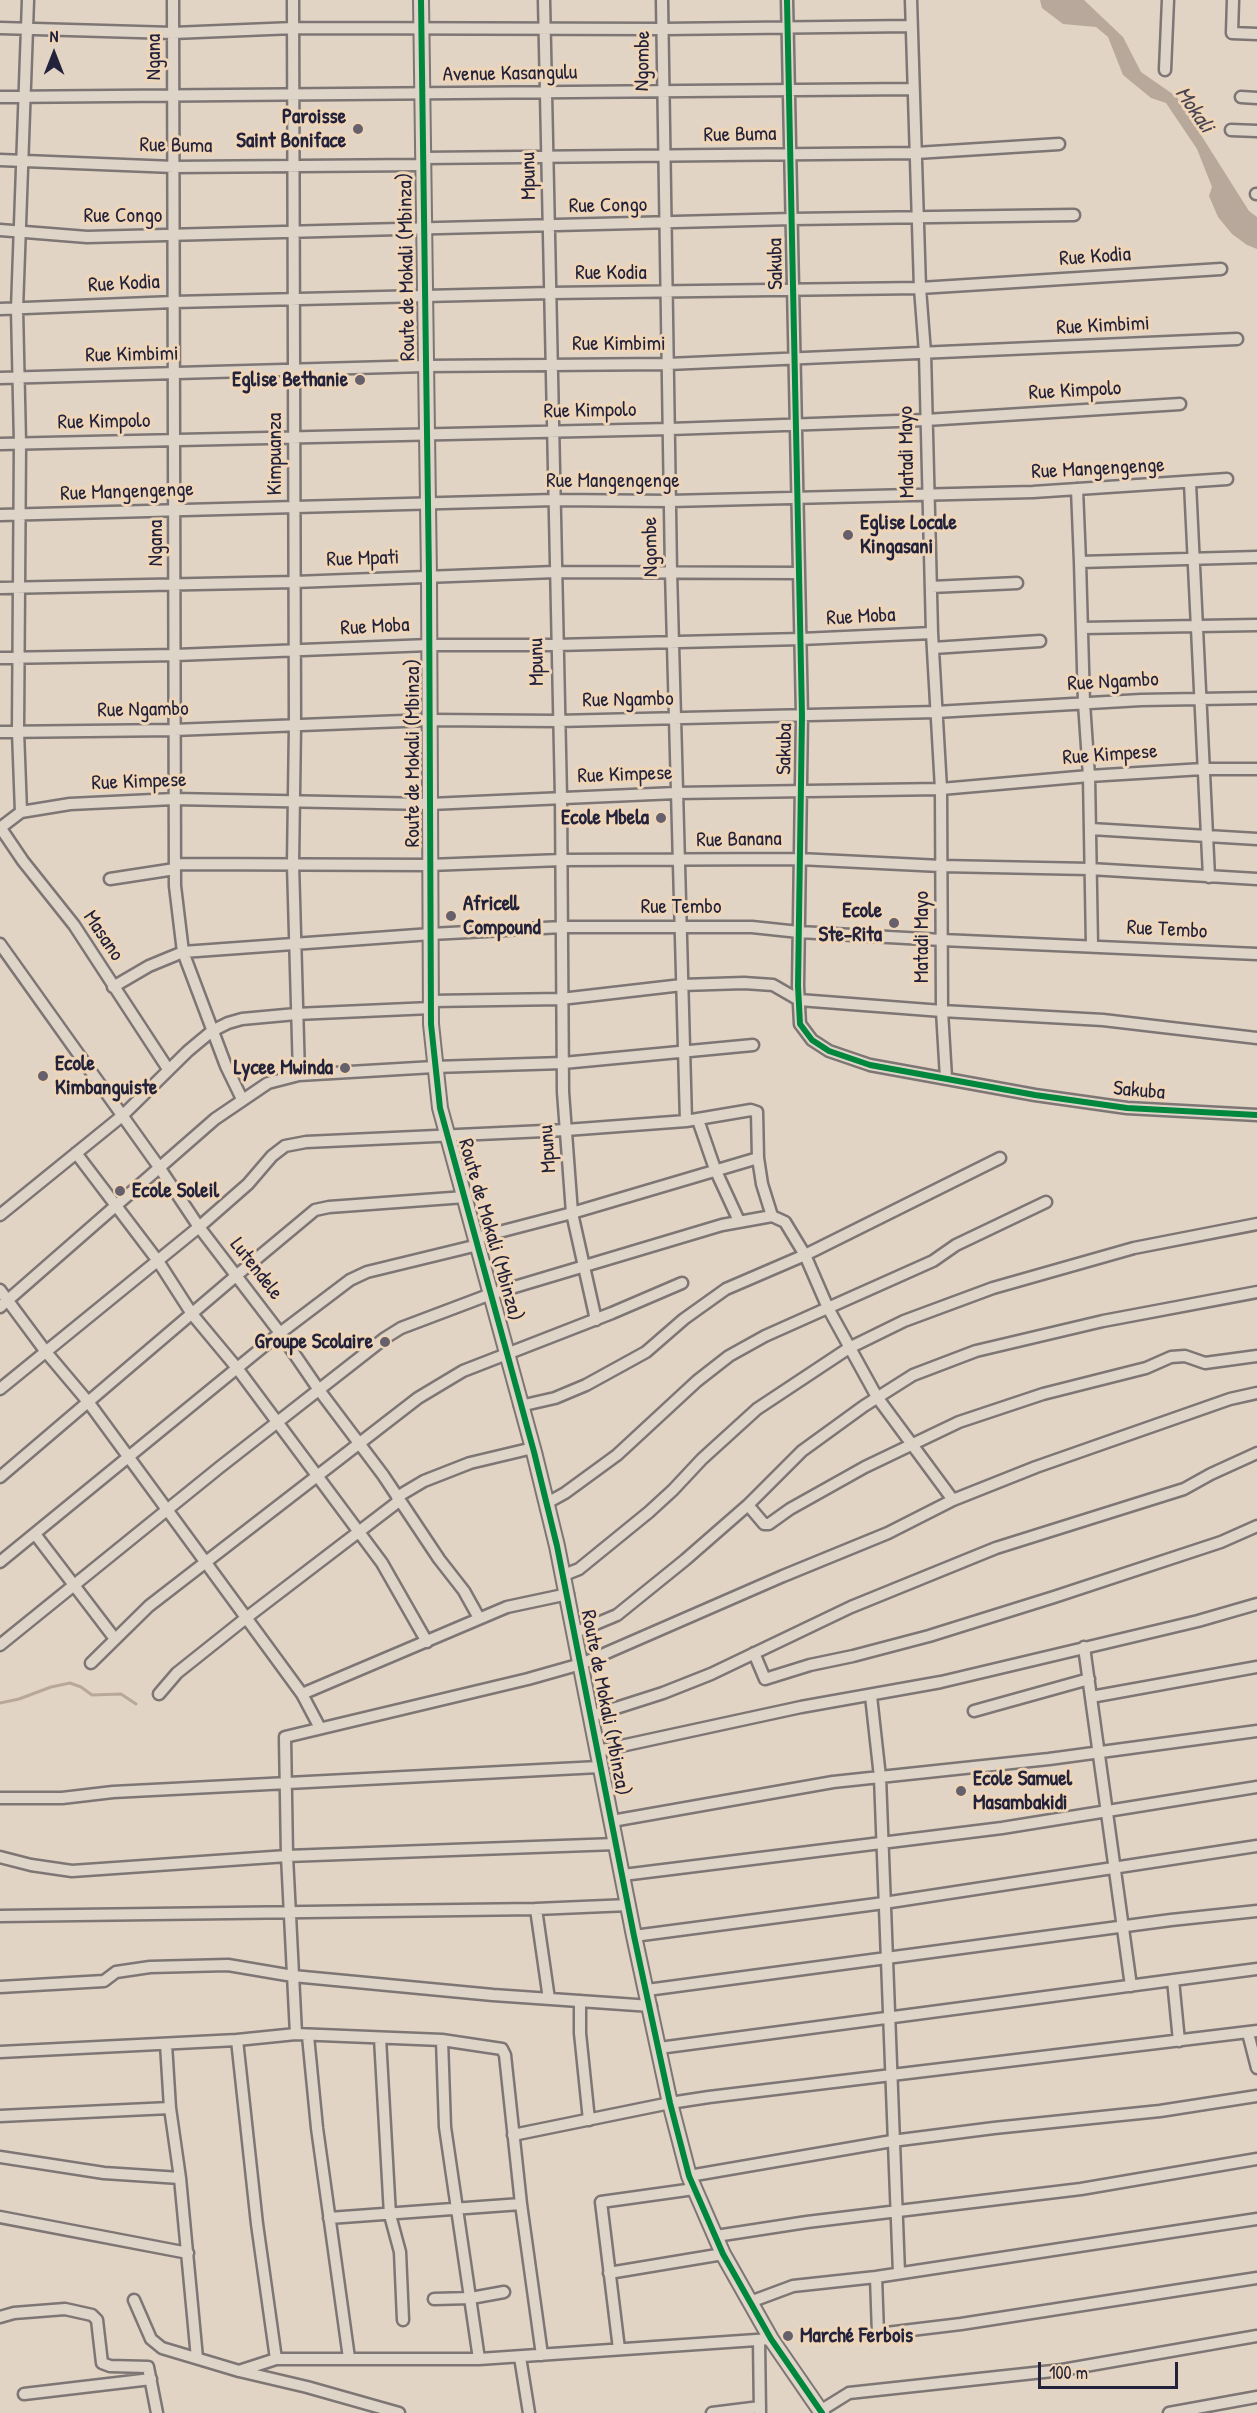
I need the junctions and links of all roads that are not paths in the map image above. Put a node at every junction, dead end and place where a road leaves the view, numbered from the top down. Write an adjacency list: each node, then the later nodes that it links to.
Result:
1 (28, 0): 17 (street)
2 (173, 0): 19 (street, Ngana)
3 (293, 0): 15 (street, Kimpuanza)
4 (421, 0): 16 (street, Route de Mokali (Mbinza))
5 (544, 0): 12 (street, Mpunu)
6 (662, 0): 18 (street, Ngombe)
7 (788, 0): 13 (street, Sakuba)
8 (911, 0): 11 (street, Matadi Mayo)
9 (1168, 0): 21 (street)
10 (1233, 0): 20 (street)
11 (911, 26): 13 (street); 22 (street, Matadi Mayo)
12 (544, 27): 16 (street); 18 (street); 25 (street, Mpunu)
13 (788, 27): 18 (street); 23 (street, Sakuba)
14 (0, 28): 17 (street)
15 (294, 28): 16 (street); 19 (street); 27 (street, Kimpuanza)
16 (421, 28): 26 (street, Route de Mokali (Mbinza))
17 (28, 29): 19 (street); 31 (street)
18 (664, 29): 24 (street, Ngombe)
19 (173, 33): 29 (street, Ngana)
20 (1257, 34)
21 (1165, 70)
22 (913, 89): 23 (street, Avenue Kasangulu); 37 (street, Matadi Mayo)
23 (791, 90): 24 (street, Avenue Kasangulu); 36 (street, Sakuba)
24 (662, 91): 25 (street, Avenue Kasangulu); 39 (street, Ngombe)
25 (547, 93): 26 (street, Avenue Kasangulu); 38 (street, Mpunu)
26 (422, 94): 27 (street, Avenue Kasangulu); 42 (street, Route de Mokali (Mbinza))
27 (294, 95): 29 (street, Avenue Kasangulu); 43 (street, Kimpuanza)
28 (0, 96): 31 (street, Avenue Kasangulu)
29 (174, 96): 31 (street, Avenue Kasangulu); 44 (street, Ngana)
30 (1241, 97): 32 (street)
31 (25, 98): 41 (street)
32 (1257, 98)
33 (1232, 130): 34 (street)
34 (1257, 131)
35 (1059, 144): 37 (street, Rue Buma)
36 (791, 153): 37 (street, Rue Buma); 39 (street, Rue Buma); 47 (street, Sakuba)
37 (916, 153): 46 (street, Matadi Mayo)
38 (548, 156): 39 (street, Rue Buma); 42 (street, Rue Buma); 49 (street, Mpunu)
39 (663, 156): 48 (street, Ngombe)
40 (0, 160): 41 (street, Rue Buma)
41 (22, 161): 44 (street, Rue Buma); 52 (street)
42 (423, 161): 43 (street, Rue Buma); 51 (street, Route de Mokali (Mbinza))
43 (294, 165): 44 (street, Rue Buma); 53 (street, Kimpuanza)
44 (174, 166): 54 (street, Ngana)
45 (1074, 215): 46 (street, Rue Congo)
46 (918, 217): 47 (street, Rue Congo); 56 (street, Matadi Mayo)
47 (792, 219): 48 (street, Rue Congo); 57 (street, Sakuba)
48 (665, 224): 49 (street, Rue Congo); 58 (street, Ngombe)
49 (549, 226): 51 (street, Rue Congo); 59 (street, Mpunu)
50 (0, 230): 52 (street, Rue Congo)
51 (424, 230): 53 (street, Rue Congo); 60 (street, Route de Mokali (Mbinza))
52 (20, 231): 54 (street, Rue Congo); 64 (street)
53 (294, 232): 54 (street, Rue Congo); 61 (street, Kimpuanza)
54 (174, 235): 62 (street, Ngana)
55 (1221, 269): 56 (street, Rue Kodia)
56 (921, 288): 57 (street, Rue Kodia); 66 (street, Matadi Mayo)
57 (793, 291): 58 (street, Rue Kodia); 67 (street, Sakuba)
58 (668, 292): 59 (street, Rue Kodia); 69 (street, Ngombe)
59 (550, 293): 60 (street, Rue Kodia); 68 (street, Mpunu)
60 (424, 296): 61 (street, Rue Kodia); 70 (street, Route de Mokali (Mbinza))
61 (294, 299): 62 (street, Rue Kodia); 71 (street, Kimpuanza)
62 (174, 302): 64 (street, Rue Kodia); 72 (street, Ngana)
63 (0, 309): 64 (street, Rue Kodia)
64 (17, 309): 73 (street)
65 (1237, 339): 66 (street, Rue Kimbimi)
66 (925, 353): 67 (street, Rue Kimbimi); 76 (street, Matadi Mayo)
67 (794, 357): 69 (street, Rue Kimbimi); 77 (street, Sakuba)
68 (552, 364): 69 (street, Rue Kimbimi); 70 (street, Rue Kimbimi); 79 (street, Mpunu)
69 (668, 364): 78 (street, Ngombe)
70 (425, 366): 71 (street, Rue Kimbimi); 80 (street, Route de Mokali (Mbinza))
71 (294, 370): 72 (street, Rue Kimbimi); 81 (street, Kimpuanza)
72 (175, 373): 73 (street, Rue Kimbimi); 82 (street, Ngana)
73 (17, 377): 74 (street, Rue Kimbimi); 83 (street)
74 (0, 378)
75 (1180, 405): 76 (street, Rue Kimpolo)
76 (926, 420): 77 (street, Rue Kimpolo); 88 (street, Matadi Mayo)
77 (796, 424): 78 (street, Rue Kimpolo); 89 (street, Sakuba)
78 (670, 429): 79 (street, Rue Kimpolo); 91 (street, Ngombe)
79 (553, 430): 80 (street, Rue Kimpolo); 90 (street, Mpunu)
80 (426, 433): 81 (street, Rue Kimpolo); 92 (street, Route de Mokali (Mbinza))
81 (294, 436): 82 (street, Rue Kimpolo); 93 (street, Kimpuanza)
82 (175, 440): 83 (street, Rue Kimpolo); 94 (street, Ngana)
83 (20, 443): 84 (street, Rue Kimpolo); 96 (street)
84 (0, 444)
85 (1227, 479): 86 (street, Rue Mangengenge)
86 (1190, 483): 87 (street, Rue Mangengenge); 98 (street)
87 (1077, 489): 88 (street, Rue Mangengenge); 99 (street)
88 (928, 495): 89 (street, Rue Mangengenge); 108 (street, Matadi Mayo)
89 (799, 498): 91 (street, Rue Mangengenge); 102 (street, Sakuba)
90 (554, 500): 91 (street, Rue Mangengenge); 92 (street, Rue Mangengenge); 101 (street, Mpunu)
91 (670, 501): 100 (street, Ngombe)
92 (427, 503): 93 (street, Rue Mangengenge); 103 (street, Route de Mokali (Mbinza))
93 (295, 507): 94 (street, Rue Mangengenge); 104 (street, Kimpuanza)
94 (175, 509): 96 (street, Rue Mangengenge); 106 (street, Ngana)
95 (0, 515): 96 (street, Rue Mangengenge)
96 (19, 515): 107 (street)
97 (1257, 557): 98 (street)
98 (1194, 558): 99 (street); 110 (street)
99 (1080, 562): 112 (street)
100 (671, 571): 101 (street, Rue Mpati); 102 (street, Rue Mpati); 115 (street, Ngombe)
101 (555, 572): 103 (street, Rue Mpati); 118 (street, Mpunu)
102 (799, 573): 114 (street, Sakuba)
103 (429, 576): 104 (street, Rue Mpati); 117 (street, Route de Mokali (Mbinza))
104 (295, 582): 106 (street, Rue Mpati); 120 (street, Kimpuanza)
105 (1017, 583): 108 (street)
106 (175, 584): 107 (street, Rue Mpati); 121 (street, Ngana)
107 (20, 587): 109 (street, Rue Mpati); 123 (street)
108 (931, 587): 113 (street, Matadi Mayo)
109 (0, 588)
110 (1197, 625): 111 (street); 112 (street); 124 (street)
111 (1257, 625)
112 (1082, 628): 126 (street)
113 (932, 633): 114 (street, Rue Moba); 119 (street, Matadi Mayo)
114 (801, 639): 115 (street, Rue Moba); 128 (street, Sakuba)
115 (673, 641): 118 (street, Rue Moba); 129 (street, Ngombe)
116 (1040, 641): 119 (street)
117 (429, 645): 118 (street, Rue Moba); 120 (street, Rue Moba); 130 (street, Route de Mokali (Mbinza))
118 (556, 645): 131 (street, Mpunu)
119 (933, 648): 127 (street, Matadi Mayo)
120 (295, 651): 121 (street, Rue Moba); 132 (street, Kimpuanza)
121 (176, 655): 123 (street, Rue Moba); 133 (street, Ngana)
122 (0, 658): 123 (street, Rue Moba)
123 (19, 658): 134 (street)
124 (1200, 698): 125 (street, Rue Ngambo); 126 (street, Rue Ngambo); 136 (street)
125 (1257, 698)
126 (1084, 703): 127 (street, Rue Ngambo); 138 (street)
127 (936, 712): 128 (street, Rue Ngambo); 139 (street, Matadi Mayo)
128 (802, 715): 129 (street, Rue Ngambo); 141 (street, Sakuba)
129 (676, 718): 131 (street, Rue Ngambo); 140 (street, Ngombe)
130 (429, 720): 131 (street, Rue Ngambo); 132 (street, Rue Ngambo); 145 (street, Route de Mokali (Mbinza))
131 (558, 721): 142 (street, Mpunu)
132 (295, 725): 133 (street, Rue Ngambo); 144 (street, Kimpuanza)
133 (174, 730): 134 (street, Rue Ngambo); 143 (street, Ngana)
134 (18, 731): 135 (street, Rue Ngambo); 146 (street)
135 (0, 732)
136 (1203, 769): 137 (street, Rue Kimpese); 138 (street, Rue Kimpese); 149 (street)
137 (1257, 769)
138 (1089, 776): 139 (street, Rue Kimpese); 148 (street)
139 (941, 789): 141 (street, Rue Kimpese); 156 (street, Matadi Mayo)
140 (676, 793): 141 (street, Rue Kimpese); 142 (street, Rue Kimpese); 153 (street, Ngombe)
141 (801, 793): 151 (street, Sakuba)
142 (561, 797): 145 (street, Rue Kimpese); 152 (street, Mpunu)
143 (174, 799): 144 (street, Rue Kimpese); 146 (street, Rue Kimpese); 157 (street, Ngana)
144 (294, 800): 145 (street, Rue Kimpese); 154 (street, Kimpuanza)
145 (430, 804): 155 (street, Route de Mokali (Mbinza))
146 (21, 812): 147 (street, Rue Kimpese)
147 (0, 827): 173 (street, Masano)
148 (1090, 829): 149 (street); 158 (street)
149 (1208, 837): 150 (street); 159 (street)
150 (1257, 839)
151 (799, 859): 153 (street, Rue Banana); 156 (street, Rue Banana); 164 (street, Sakuba)
152 (562, 860): 153 (street, Rue Banana); 155 (street, Rue Banana); 163 (street, Mpunu)
153 (678, 860): 162 (street, Ngombe)
154 (293, 864): 155 (street, Rue Banana); 157 (street, Rue Banana); 168 (street, Kimpuanza)
155 (429, 865): 165 (street, Route de Mokali (Mbinza))
156 (941, 866): 158 (street, Rue Banana); 166 (street, Matadi Mayo)
157 (175, 867): 160 (street, Rue Banana); 170 (street, Ngana)
158 (1090, 869): 159 (street, Rue Banana); 169 (street)
159 (1209, 877): 161 (street, Rue Banana)
160 (110, 879)
161 (1257, 879)
162 (681, 926): 163 (street, Rue Tembo); 164 (street, Rue Tembo); 172 (street, Ngombe)
163 (562, 927): 165 (street, Rue Tembo); 174 (street, Mpunu)
164 (799, 932): 166 (street, Rue Tembo); 175 (street, Sakuba)
165 (430, 934): 168 (street, Rue Tembo); 176 (street, Route de Mokali (Mbinza))
166 (942, 940): 169 (street, Rue Tembo); 177 (street, Matadi Mayo)
167 (0, 944): 190 (street, Lutendele)
168 (293, 944): 170 (street, Rue Tembo); 178 (street, Kimpuanza)
169 (1092, 946): 171 (street, Rue Tembo)
170 (183, 952): 173 (street, Rue Tembo); 179 (street, Ngana)
171 (1257, 954)
172 (682, 985): 174 (street); 175 (street); 182 (street, Ngombe)
173 (113, 987): 185 (street, Masano)
174 (561, 999): 176 (street); 183 (street, Mpunu)
175 (799, 1000): 177 (street); 187 (street, Sakuba)
176 (431, 1005): 178 (street); 184 (street, Route de Mokali (Mbinza))
177 (942, 1011): 180 (street); 187 (street, Matadi Mayo)
178 (296, 1014): 179 (street); 186 (street, Kimpuanza)
179 (212, 1030): 185 (street); 188 (street, Ngana)
180 (1257, 1038)
181 (753, 1045): 182 (street)
182 (684, 1053): 183 (street); 191 (street, Ngombe)
183 (563, 1063): 184 (street); 192 (street, Mpunu)
184 (434, 1067): 186 (street); 193 (street, Route de Mokali (Mbinza))
185 (168, 1069): 190 (street)
186 (299, 1075): 188 (street)
187 (946, 1078): 189 (street, Sakuba)
188 (242, 1099): 197 (street)
189 (1257, 1115)
190 (122, 1116): 194 (street); 197 (street, Lutendele)
191 (692, 1120): 192 (street); 195 (street); 198 (street, Ngombe)
192 (566, 1130): 193 (street); 202 (street, Mpunu)
193 (446, 1135): 199 (street, Route de Mokali (Mbinza)); 207 (street)
194 (76, 1153): 201 (street); 203 (street)
195 (758, 1158): 198 (street); 204 (street)
196 (1000, 1158): 209 (street)
197 (159, 1167): 201 (street); 207 (street, Lutendele)
198 (715, 1169): 202 (street); 205 (street, Ngombe)
199 (465, 1197): 208 (street, Route de Mokali (Mbinza)); 212 (street)
200 (1046, 1202): 218 (street)
201 (116, 1205): 210 (street); 217 (street)
202 (572, 1213): 208 (street); 211 (street, Mpunu)
203 (0, 1215)
204 (772, 1216): 205 (street); 209 (street)
205 (739, 1221): 211 (street)
206 (1257, 1224): 222 (street)
207 (199, 1227): 210 (street); 212 (street, Lutendele)
208 (477, 1241): 216 (street, Route de Mokali (Mbinza)); 221 (street)
209 (805, 1255): 218 (street); 232 (street)
210 (158, 1261): 219 (street); 223 (street)
211 (582, 1268): 216 (street); 220 (street, Mpunu)
212 (237, 1275): 219 (street); 221 (street, Lutendele)
213 (682, 1282): 220 (street)
214 (0, 1290): 217 (street)
215 (1257, 1292): 230 (street)
216 (491, 1294): 224 (street, Route de Mokali (Mbinza)); 228 (street)
217 (4, 1304): 223 (street)
218 (828, 1308): 222 (street); 243 (street)
219 (192, 1314): 226 (street); 231 (street)
220 (596, 1320): 224 (street)
221 (280, 1333): 226 (street); 228 (street, Lutendele)
222 (849, 1348): 230 (street); 251 (street)
223 (46, 1352): 227 (street); 231 (street)
224 (507, 1354): 232 (street, Route de Mokali (Mbinza)); 234 (street)
225 (1257, 1356): 235 (street)
226 (237, 1368): 233 (street); 238 (street)
227 (0, 1389)
228 (318, 1390): 233 (street); 234 (street, Lutendele)
229 (1257, 1393): 242 (street)
230 (877, 1397): 235 (street); 244 (street)
231 (89, 1403): 238 (street); 240 (street)
232 (520, 1406): 236 (street, Route de Mokali (Mbinza))
233 (278, 1422): 239 (street); 245 (street)
234 (358, 1444): 239 (street); 241 (street, Lutendele)
235 (914, 1444): 242 (street); 244 (street)
236 (533, 1448): 241 (street); 243 (street, Route de Mokali (Mbinza))
237 (1257, 1453): 262 (street)
238 (128, 1458): 245 (street); 248 (street)
239 (318, 1476): 247 (street); 249 (street)
240 (0, 1477)
241 (398, 1499): 247 (street); 256 (street, Lutendele)
242 (953, 1500): 264 (street)
243 (547, 1503): 251 (street, Route de Mokali (Mbinza))
244 (748, 1505): 257 (street)
245 (168, 1510): 249 (street); 252 (street)
246 (1257, 1526): 262 (street)
247 (358, 1531): 255 (street); 259 (street)
248 (35, 1534): 250 (street); 252 (street)
249 (206, 1561): 255 (street); 258 (street)
250 (0, 1562)
251 (564, 1575): 253 (street, Route de Mokali (Mbinza))
252 (75, 1585): 258 (street); 260 (street)
253 (568, 1594): 256 (street); 257 (street, Route de Mokali (Mbinza))
254 (1257, 1604): 261 (street)
255 (246, 1618): 267 (street); 268 (street)
256 (479, 1618): 259 (street)
257 (574, 1633): 264 (street, Route de Mokali (Mbinza))
258 (115, 1639): 263 (street)
259 (427, 1642): 268 (street)
260 (0, 1645)
261 (1084, 1647): 266 (street); 269 (street)
262 (754, 1653): 272 (street)
263 (91, 1663)
264 (581, 1664): 272 (street, Route de Mokali (Mbinza)); 273 (street)
265 (1257, 1667): 270 (street)
266 (1089, 1679): 270 (street); 271 (street)
267 (159, 1694)
268 (302, 1694): 273 (street)
269 (871, 1696): 275 (street); 278 (street)
270 (1091, 1697): 276 (street)
271 (974, 1711)
272 (591, 1716): 275 (street, Route de Mokali (Mbinza))
273 (320, 1728): 279 (street)
274 (1257, 1731): 276 (street)
275 (598, 1751): 277 (street, Route de Mokali (Mbinza))
276 (1099, 1751): 278 (street); 282 (street)
277 (599, 1767): 279 (street); 283 (street, Route de Mokali (Mbinza))
278 (880, 1777): 283 (street); 284 (street)
279 (285, 1784): 281 (street); 287 (street)
280 (1257, 1787): 282 (street)
281 (0, 1798)
282 (1106, 1813): 284 (street); 289 (street)
283 (612, 1821): 285 (street, Route de Mokali (Mbinza))
284 (882, 1841): 290 (street); 291 (street)
285 (616, 1844): 287 (street); 290 (street, Route de Mokali (Mbinza))
286 (1257, 1846): 289 (street)
287 (286, 1856): 288 (street); 295 (street)
288 (0, 1857)
289 (1116, 1868): 291 (street); 297 (street)
290 (623, 1875): 292 (street, Route de Mokali (Mbinza))
291 (884, 1903): 298 (street); 299 (street)
292 (629, 1905): 293 (street); 298 (street, Route de Mokali (Mbinza))
293 (536, 1909): 295 (street); 306 (street)
294 (1257, 1911): 297 (street)
295 (290, 1913): 296 (street); 301 (street)
296 (0, 1916)
297 (1124, 1927): 299 (street); 303 (street)
298 (634, 1936): 305 (street, Route de Mokali (Mbinza))
299 (886, 1959): 305 (street); 309 (street)
300 (1257, 1969): 302 (street)
301 (293, 1976): 304 (street); 306 (street); 311 (street)
302 (1173, 1980): 303 (street); 316 (street)
303 (1131, 1986): 309 (street)
304 (0, 1987)
305 (647, 1990): 308 (street, Route de Mokali (Mbinza))
306 (549, 1999): 307 (street)
307 (580, 2001): 308 (street); 326 (street)
308 (651, 2006): 318 (street, Route de Mokali (Mbinza))
309 (888, 2018): 318 (street); 321 (street)
310 (1252, 2032): 316 (street); 320 (street)
311 (296, 2034): 312 (street); 314 (street)
312 (308, 2036): 313 (street); 338 (street)
313 (380, 2038): 315 (street); 336 (street)
314 (237, 2040): 317 (street); 361 (street)
315 (442, 2040): 327 (street); 334 (street)
316 (1179, 2041): 321 (street)
317 (166, 2044): 319 (street); 324 (street)
318 (659, 2048): 323 (street, Route de Mokali (Mbinza))
319 (0, 2052)
320 (1257, 2068)
321 (890, 2074): 323 (street); 328 (street)
322 (1257, 2096): 328 (street)
323 (670, 2103): 326 (street); 332 (street, Route de Mokali (Mbinza))
324 (170, 2108): 325 (street); 331 (street)
325 (0, 2116)
326 (589, 2120): 327 (street)
327 (513, 2135): 333 (street)
328 (892, 2141): 332 (street); 335 (street)
329 (0, 2157): 331 (street)
330 (1257, 2159): 335 (street)
331 (180, 2178): 341 (street)
332 (692, 2182): 340 (street, Route de Mokali (Mbinza)); 343 (street)
333 (521, 2204): 334 (street); 357 (street)
334 (456, 2208): 336 (street); 348 (street)
335 (895, 2212): 340 (street); 344 (street)
336 (390, 2215): 338 (street); 353 (street)
337 (0, 2217): 341 (street)
338 (329, 2218): 360 (street)
339 (1257, 2219): 344 (street)
340 (716, 2236): 342 (street, Route de Mokali (Mbinza))
341 (188, 2253): 359 (street)
342 (723, 2254): 343 (street); 351 (street, Route de Mokali (Mbinza))
343 (609, 2273): 356 (street)
344 (899, 2273): 345 (street)
345 (876, 2277): 346 (street); 351 (street)
346 (1257, 2278)
347 (504, 2292): 348 (street)
348 (471, 2298): 349 (street); 362 (street)
349 (434, 2299)
350 (134, 2300): 359 (street)
351 (750, 2302): 355 (street, Route de Mokali (Mbinza))
352 (0, 2318): 364 (street)
353 (403, 2320)
354 (1257, 2336): 368 (street)
355 (765, 2339): 356 (street); 367 (street); 368 (street, Route de Mokali (Mbinza))
356 (619, 2349): 357 (street)
357 (542, 2355): 358 (street)
358 (520, 2357): 362 (street); 371 (street)
359 (197, 2358): 363 (street)
360 (349, 2358): 361 (street); 362 (street)
361 (276, 2359): 363 (street)
362 (479, 2359)
363 (239, 2371): 370 (street)
364 (151, 2379): 365 (street); 369 (street)
365 (24, 2394)
366 (1257, 2397): 373 (street)
367 (760, 2410): 372 (street)
368 (821, 2412)
369 (157, 2413)
370 (399, 2413)
371 (529, 2413)
372 (712, 2413)
373 (1169, 2413)

